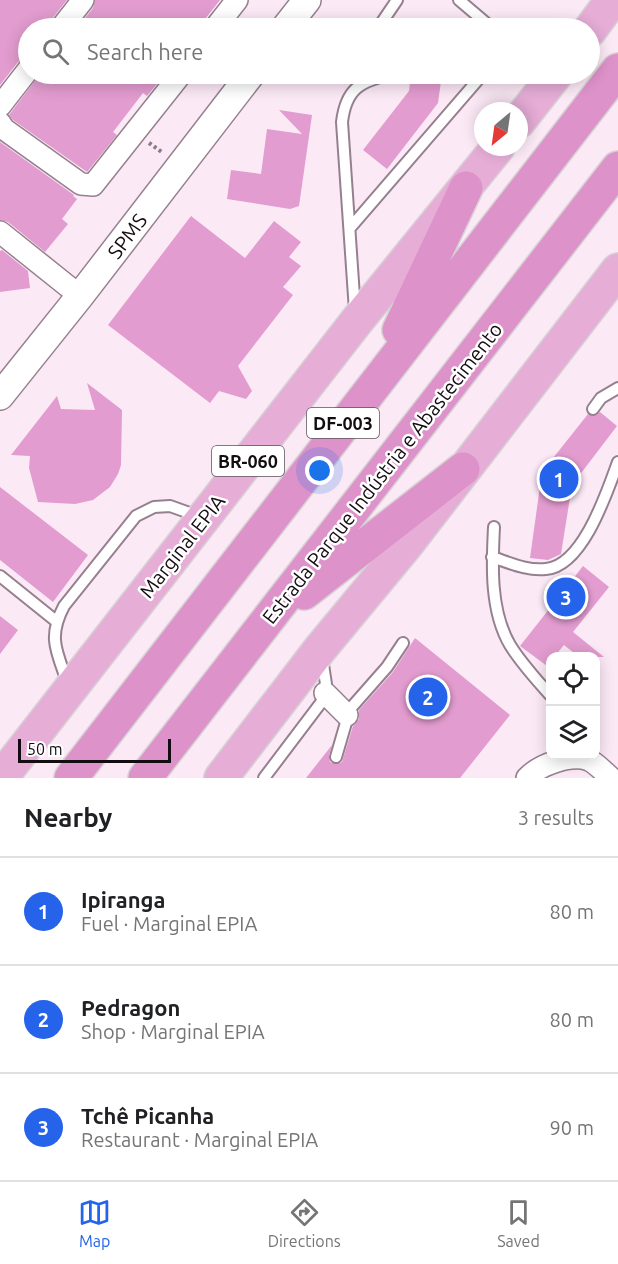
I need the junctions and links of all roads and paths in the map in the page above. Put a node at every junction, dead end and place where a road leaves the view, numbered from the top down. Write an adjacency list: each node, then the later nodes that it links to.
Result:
1 (83, 0): 7 (street)
2 (237, 0): 8 (street)
3 (307, 0): 9 (street)
4 (397, 0): 10 (lane)
5 (459, 0): 11 (lane)
6 (612, 0): 12 (main road)
7 (69, 18)
8 (223, 18)
9 (293, 18)
10 (385, 18)
11 (480, 18)
12 (599, 18)
13 (618, 70): 33 (highway, DF-003)
14 (18, 83): 20 (street)
15 (173, 84): 23 (street)
16 (243, 84): 25 (street, SPMS)
17 (360, 84): 28 (lane)
18 (474, 84): 28 (lane)
19 (548, 84): 21 (main road)
20 (0, 106)
21 (528, 110)
22 (0, 123): 23 (street)
23 (135, 133): 25 (path)
24 (491, 156): 27 (main road, Marginal EPIA / BR-060)
25 (180, 166): 31 (street, SPMS)
26 (618, 168): 44 (highway, Estrada Parque Indústria e Abastecimento / DF-003)
27 (466, 188): 32 (main road, Marginal EPIA / BR-060); 33 (highway)
28 (350, 228): 32 (lane)
29 (0, 232): 31 (street)
30 (618, 270): 38 (main road)
31 (80, 296): 35 (street, SPMS)
32 (356, 322): 39 (main road, Marginal EPIA / BR-060)
33 (373, 386): 55 (highway, DF-003)
34 (618, 388): 36 (lane)
35 (0, 396)
36 (593, 409)
37 (618, 462): 41 (lane)
38 (463, 470): 44 (highway); 46 (main road)
39 (204, 518): 43 (lane); 47 (main road, Marginal EPIA / BR-060)
40 (494, 527): 41 (lane)
41 (492, 557): 48 (lane)
42 (0, 576): 43 (lane)
43 (56, 621): 47 (lane)
44 (265, 624): 56 (highway, Estrada Parque Indústria e Abastecimento / DF-003)
45 (403, 643): 50 (lane)
46 (320, 649): 49 (lane); 57 (main road)
47 (69, 690): 54 (main road, Marginal EPIA / BR-060)
48 (546, 690)
49 (325, 693): 50 (street); 58 (lane)
50 (347, 715): 51 (lane)
51 (336, 757)
52 (563, 760): 59 (street)
53 (589, 760): 60 (street)
54 (1, 778)
55 (70, 778)
56 (145, 778)
57 (221, 778)
58 (264, 778)
59 (527, 778)
60 (611, 778)

